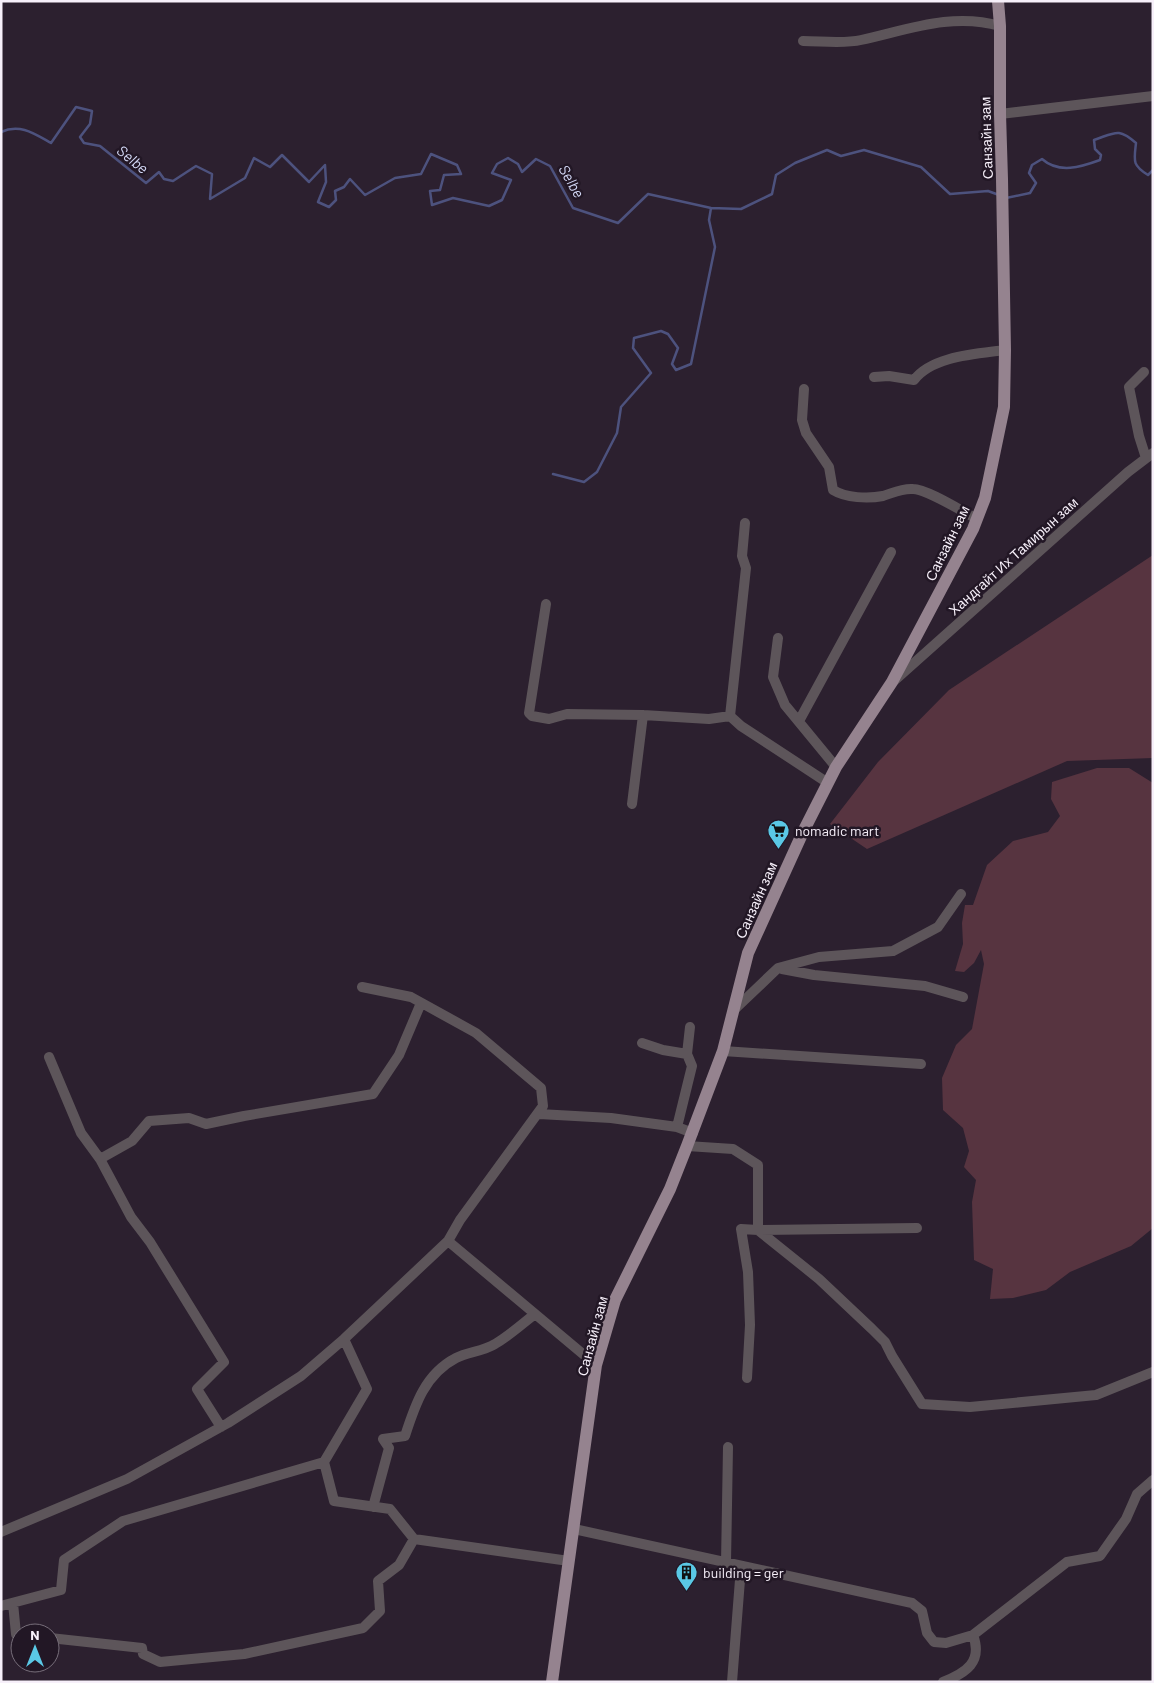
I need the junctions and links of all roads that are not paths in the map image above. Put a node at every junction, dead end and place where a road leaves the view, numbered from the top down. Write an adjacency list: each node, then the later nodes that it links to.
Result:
1 (998, 1): 2 (main road, Санзайн зам)
2 (1000, 26): 3 (street); 5 (main road, Санзайн зам)
3 (804, 41)
4 (1153, 96): 5 (street)
5 (1000, 114): 6 (main road, Санзайн зам)
6 (1005, 350): 8 (street); 11 (main road, Санзайн зам)
7 (1144, 372): 10 (street)
8 (874, 377)
9 (804, 389): 11 (street)
10 (1149, 456): 16 (street, Хандгайт Их Тамирын зам)
11 (977, 519): 16 (main road, Санзайн зам)
12 (745, 522): 18 (street)
13 (891, 552): 19 (street)
14 (546, 604): 17 (street)
15 (778, 638): 19 (street)
16 (892, 682): 20 (main road, Санзайн зам)
17 (643, 715): 18 (street); 22 (street)
18 (730, 716): 21 (street)
19 (799, 721): 20 (street)
20 (836, 767): 21 (main road, Санзайн зам)
21 (828, 783): 28 (main road, Санзайн зам)
22 (632, 804)
23 (961, 894): 24 (street)
24 (778, 968): 26 (street); 28 (street)
25 (362, 987): 27 (street)
26 (963, 997)
27 (421, 1003): 35 (street); 39 (street)
28 (734, 1010): 31 (main road, Санзайн зам)
29 (690, 1026): 32 (street)
30 (642, 1043): 32 (street)
31 (723, 1051): 34 (street); 37 (main road, Санзайн зам)
32 (687, 1054): 36 (street)
33 (49, 1057): 39 (street)
34 (921, 1064)
35 (538, 1114): 36 (street); 42 (street)
36 (677, 1128): 37 (street)
37 (693, 1133): 38 (main road, Санзайн зам)
38 (687, 1146): 41 (street); 45 (main road, Санзайн зам)
39 (100, 1159): 48 (street)
40 (917, 1228): 41 (street)
41 (758, 1230): 46 (street); 47 (street)
42 (448, 1241): 43 (street); 44 (street)
43 (535, 1314): 45 (street); 52 (street)
44 (344, 1339): 48 (street); 50 (street)
45 (596, 1365): 53 (main road, Санзайн зам)
46 (1153, 1372)
47 (748, 1378)
48 (221, 1427): 54 (street)
49 (728, 1447): 57 (street)
50 (324, 1462): 52 (street); 59 (street)
51 (1153, 1480): 62 (street)
52 (373, 1507): 55 (street)
53 (574, 1529): 56 (main road, Санзайн зам); 57 (street)
54 (1, 1532)
55 (414, 1539): 56 (street); 63 (street)
56 (569, 1561): 64 (main road, Санзайн зам)
57 (726, 1563): 58 (street)
58 (741, 1566): 62 (street); 65 (street)
59 (13, 1603): 60 (street); 61 (street)
60 (1, 1606)
61 (15, 1623)
62 (973, 1635): 66 (street)
63 (60, 1639)
64 (552, 1682)
65 (732, 1682)
66 (943, 1682)

